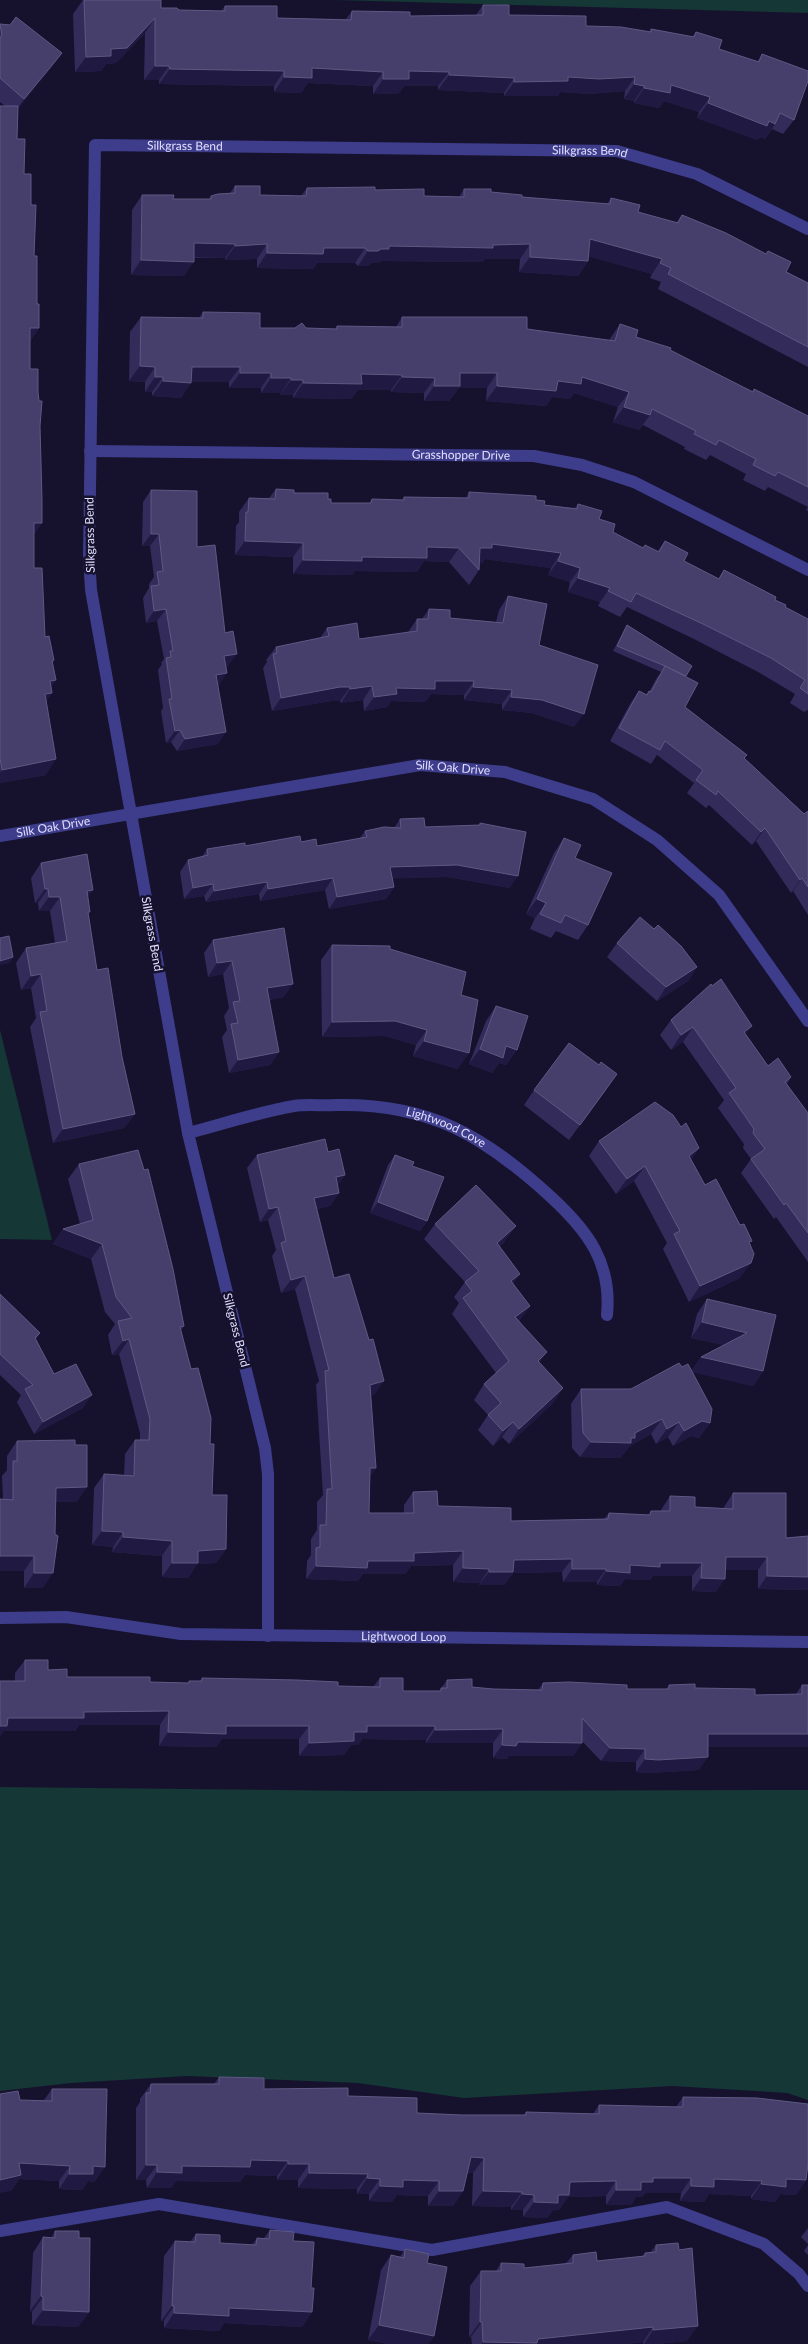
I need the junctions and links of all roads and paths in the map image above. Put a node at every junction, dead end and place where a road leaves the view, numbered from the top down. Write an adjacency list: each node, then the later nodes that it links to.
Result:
1 (808, 229): 2 (street, Silkgrass Bend)
2 (90, 451): 3 (street, Grasshopper Drive); 4 (street, Silkgrass Bend)
3 (808, 570)
4 (131, 813): 5 (street, Silk Oak Drive); 6 (street, Silk Oak Drive); 7 (street, Silkgrass Bend)
5 (0, 836)
6 (808, 1021)
7 (188, 1133): 8 (street, Lightwood Cove); 10 (street, Silkgrass Bend)
8 (607, 1315)
9 (0, 1618): 10 (street, Lightwood Loop)
10 (268, 1636): 11 (street, Lightwood Loop)
11 (808, 1642)
12 (0, 2230): 13 (street)
13 (808, 2286)

